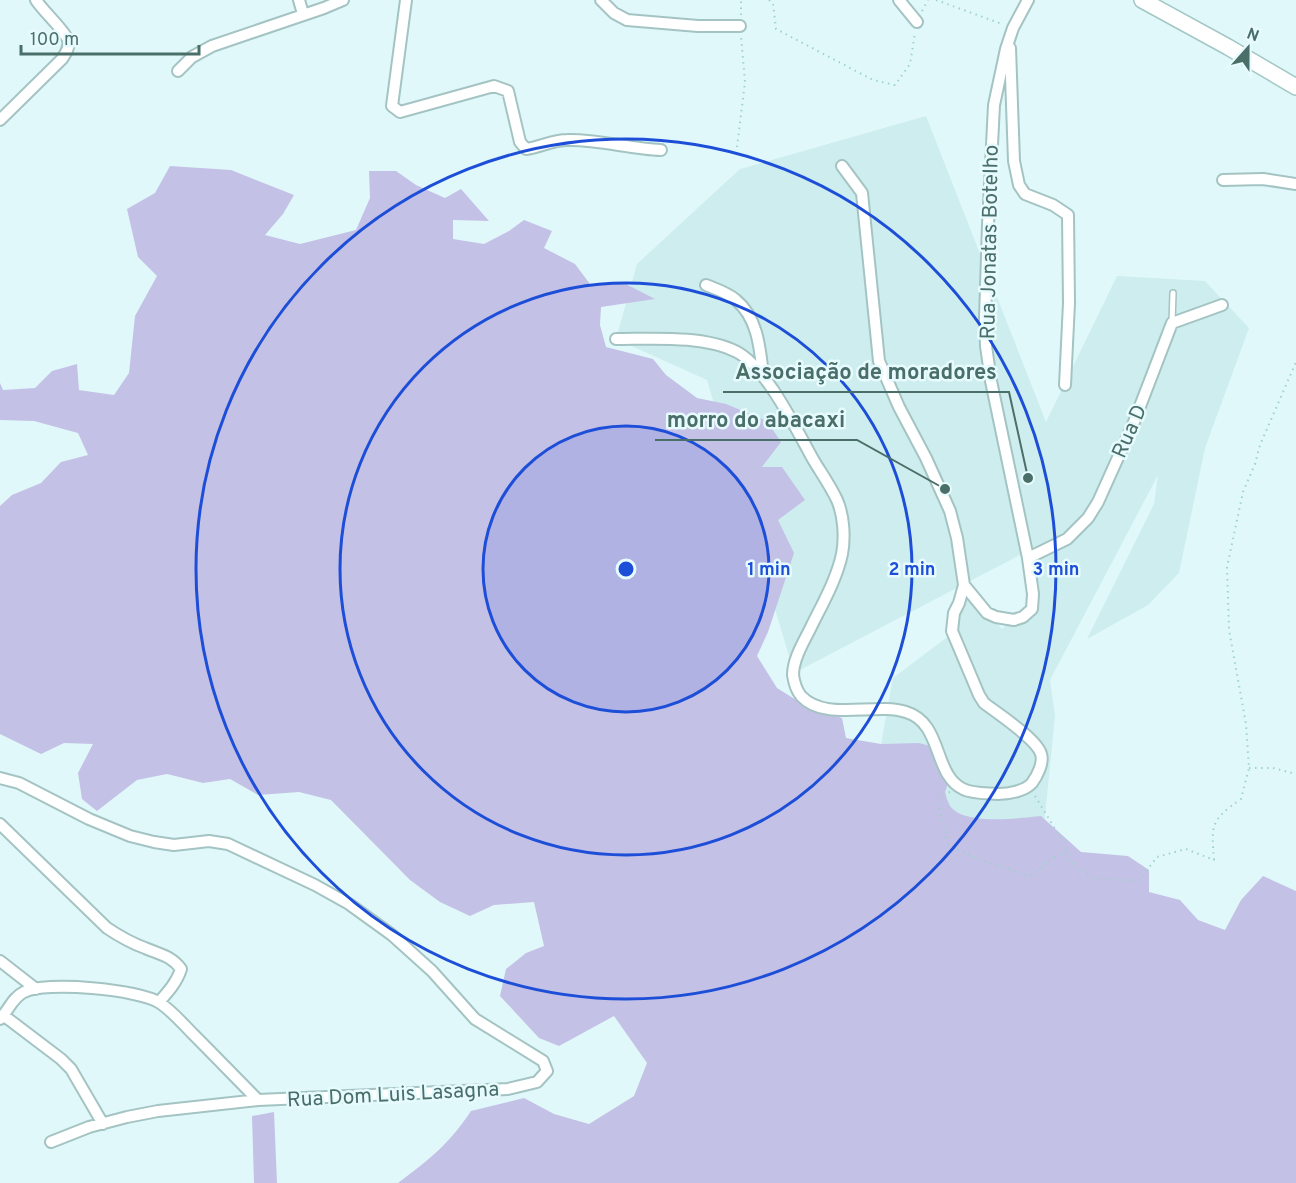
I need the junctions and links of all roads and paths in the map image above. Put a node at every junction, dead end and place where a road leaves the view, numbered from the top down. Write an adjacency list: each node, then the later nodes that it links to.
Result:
1 (36, 0): 19 (street)
2 (299, 0): 13 (street)
3 (343, 0): 13 (street)
4 (406, 0): 21 (street)
5 (601, 0): 15 (street)
6 (741, 0): 15 (path)
7 (769, 0): 14 (path)
8 (899, 0): 14 (street)
9 (928, 0): 14 (path)
10 (936, 0): 16 (path)
11 (1028, 0): 16 (street, Rua Jonatas Botelho)
12 (1142, 0): 18 (main road)
13 (303, 14): 17 (street)
14 (917, 22)
15 (740, 26): 20 (path)
16 (1011, 33): 32 (street); 33 (street, Rua Jonatas Botelho)
17 (178, 70)
18 (1296, 87)
19 (0, 120)
20 (737, 147)
21 (661, 150)
22 (842, 166): 34 (street)
23 (1223, 180): 24 (street)
24 (1296, 184)
25 (706, 285): 31 (street)
26 (1173, 293): 28 (lane)
27 (1222, 305): 28 (street)
28 (1172, 323): 33 (street, Rua D)
29 (616, 339): 31 (street)
30 (1296, 362): 35 (path)
31 (763, 375): 38 (street)
32 (1065, 385)
33 (1028, 558): 34 (street, Rua Jonatas Botelho)
34 (964, 585): 39 (street)
35 (1249, 768): 36 (path); 41 (path)
36 (1296, 774)
37 (0, 778): 46 (street, Rua Dom Luis Lasagna)
38 (954, 783): 39 (street); 41 (path)
39 (1029, 786): 41 (path)
40 (0, 824): 44 (street)
41 (1068, 850)
42 (0, 961): 43 (street)
43 (36, 989): 44 (street); 45 (street)
44 (159, 1002): 46 (street)
45 (2, 1017): 47 (street)
46 (258, 1100): 47 (street, Rua Dom Luis Lasagna)
47 (103, 1124): 48 (street, Rua Dom Luis Lasagna)
48 (51, 1142)

